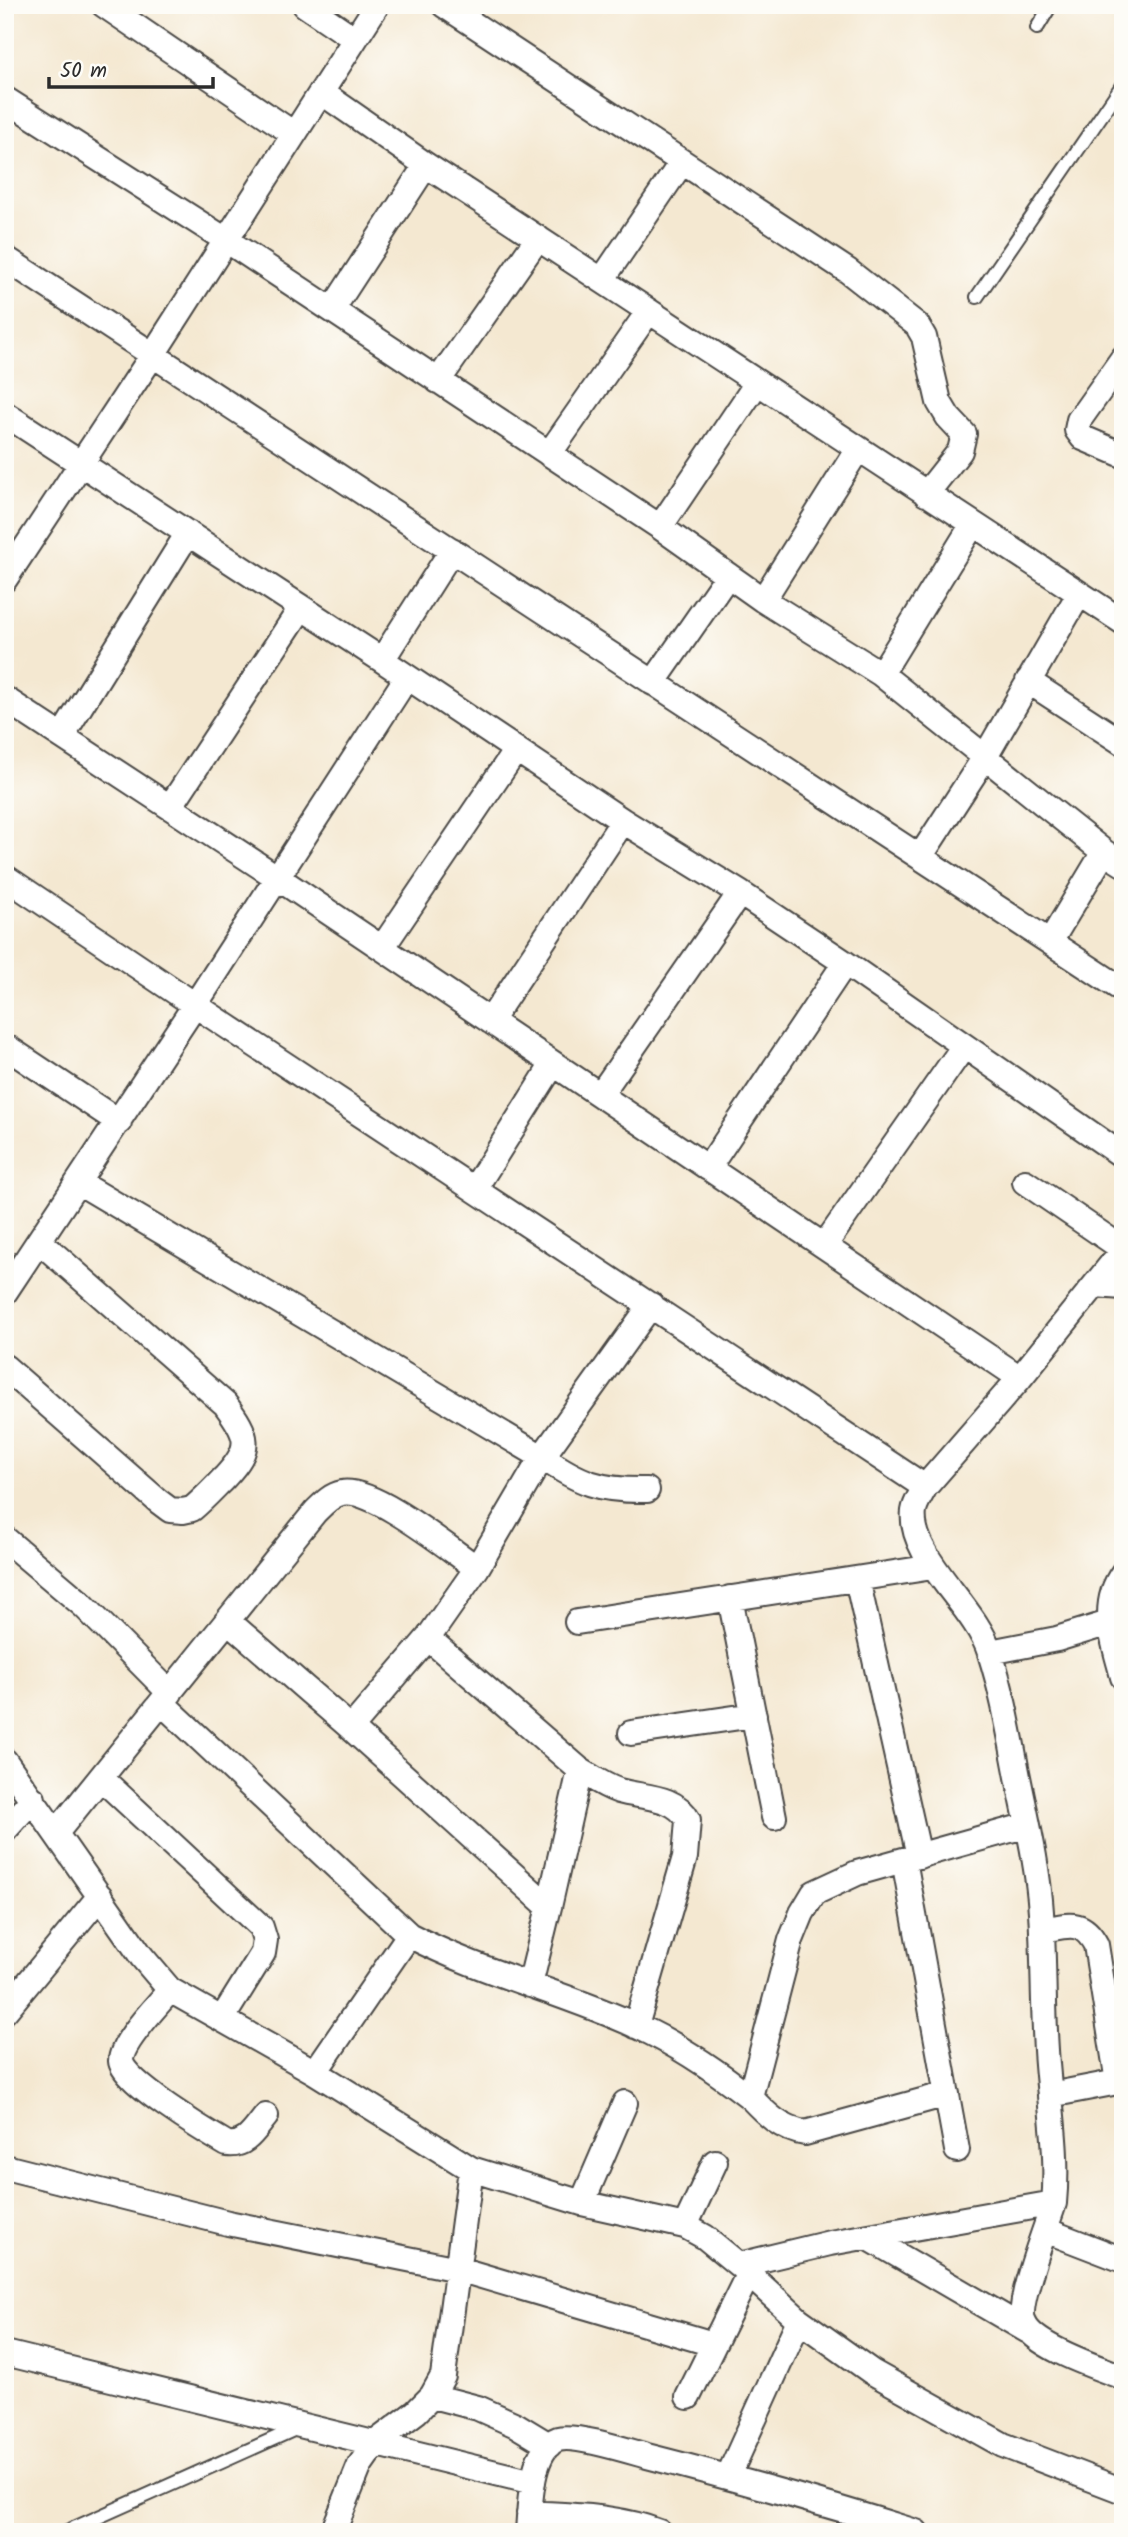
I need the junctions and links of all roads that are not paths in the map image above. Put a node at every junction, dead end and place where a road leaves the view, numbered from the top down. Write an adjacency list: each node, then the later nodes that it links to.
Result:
1 (104, 5): 11 (street)
2 (305, 5): 7 (street)
3 (377, 5): 7 (street)
4 (444, 5): 12 (street)
5 (1051, 5): 6 (lane)
6 (1038, 27)
7 (355, 39): 9 (street)
8 (1123, 83): 18 (lane)
9 (321, 92): 11 (street); 13 (street)
10 (5, 99): 15 (street)
11 (294, 134): 15 (street)
12 (682, 162): 17 (street); 30 (street)
13 (426, 165): 14 (street); 19 (street)
14 (538, 238): 17 (street); 23 (street)
15 (226, 240): 19 (street); 21 (street)
16 (5, 258): 21 (street)
17 (602, 280): 20 (street)
18 (977, 297)
19 (332, 310): 23 (street)
20 (649, 311): 24 (street); 27 (street)
21 (152, 356): 29 (street); 34 (street)
22 (1123, 358): 28 (street)
23 (439, 381): 27 (street)
24 (757, 383): 26 (street); 32 (street)
25 (5, 414): 29 (street)
26 (858, 449): 30 (street); 38 (street)
27 (550, 454): 32 (street)
28 (1123, 455)
29 (81, 463): 33 (street); 35 (street)
30 (926, 494): 31 (street)
31 (973, 524): 37 (street); 42 (street)
32 (660, 527): 36 (street)
33 (188, 533): 39 (street); 47 (street)
34 (452, 550): 41 (street); 45 (street)
35 (7, 574)
36 (728, 575): 38 (street); 45 (street)
37 (1079, 594): 40 (street); 44 (street)
38 (763, 600): 42 (street)
39 (301, 608): 41 (street); 51 (street)
40 (1123, 622)
41 (382, 660): 43 (street)
42 (881, 674): 50 (street)
43 (407, 677): 49 (street); 56 (street)
44 (1028, 681): 48 (street); 50 (street)
45 (653, 683): 53 (street)
46 (5, 699): 47 (street)
47 (62, 736): 51 (street)
48 (1123, 743)
49 (516, 750): 52 (street); 59 (street)
50 (985, 757): 53 (street); 54 (street)
51 (170, 807): 56 (street)
52 (623, 821): 57 (street); 63 (street)
53 (920, 857): 58 (street)
54 (1114, 858): 58 (street)
55 (5, 877): 62 (street)
56 (278, 878): 59 (street); 62 (street)
57 (740, 893): 60 (street); 67 (street)
58 (1050, 942): 61 (street)
59 (382, 948): 63 (street)
60 (845, 963): 64 (street); 70 (street)
61 (1123, 990)
62 (195, 1005): 68 (street); 73 (street)
63 (490, 1021): 66 (street)
64 (964, 1046): 69 (street); 75 (street)
65 (6, 1049): 68 (street)
66 (553, 1063): 67 (street); 73 (street)
67 (600, 1095): 70 (street)
68 (118, 1122): 71 (street)
69 (1123, 1156)
70 (708, 1168): 75 (street)
71 (78, 1182): 74 (street); 83 (street)
72 (1025, 1182): 76 (street)
73 (475, 1188): 80 (street)
74 (39, 1241): 79 (street); 81 (street)
75 (824, 1246): 82 (street)
76 (1123, 1249): 77 (street)
77 (1095, 1285): 78 (street); 82 (street)
78 (1123, 1287)
79 (5, 1292)
80 (651, 1305): 83 (street); 84 (street)
81 (5, 1367)
82 (1020, 1378): 84 (street)
83 (542, 1457): 85 (street); 88 (street)
84 (925, 1487): 87 (street)
85 (647, 1490)
86 (5, 1539): 98 (street)
87 (933, 1567): 90 (street); 96 (street)
88 (477, 1568): 92 (street); 95 (street)
89 (1123, 1573): 94 (street)
90 (858, 1578): 91 (street); 110 (street)
91 (730, 1598): 93 (street); 99 (street)
92 (228, 1621): 98 (street); 100 (street)
93 (577, 1622)
94 (1115, 1627): 96 (street); 97 (street)
95 (428, 1639): 100 (street); 103 (street)
96 (990, 1653): 107 (street)
97 (1123, 1677)
98 (166, 1698): 104 (street); 114 (street)
99 (754, 1715): 101 (street); 106 (street)
100 (351, 1728): 112 (street)
101 (631, 1733)
102 (5, 1761): 105 (street)
103 (580, 1770): 112 (street); 119 (street)
104 (101, 1778): 109 (street); 118 (street)
105 (33, 1799): 108 (street); 109 (street)
106 (774, 1817)
107 (1027, 1825): 110 (street); 113 (street)
108 (5, 1830)
109 (56, 1833): 111 (street)
110 (911, 1858): 122 (street); 124 (street)
111 (100, 1896): 116 (street); 117 (street)
112 (550, 1907): 115 (street)
113 (1042, 1930): 121 (street); 123 (street)
114 (409, 1934): 115 (street); 120 (street)
115 (530, 1985): 119 (street)
116 (170, 1990): 118 (street); 126 (street)
117 (5, 2011)
118 (222, 2019): 120 (street)
119 (636, 2026): 124 (street)
120 (315, 2072): 130 (street)
121 (1121, 2081): 123 (street)
122 (947, 2094): 124 (street); 127 (street)
123 (1050, 2095): 132 (street)
124 (750, 2097)
125 (625, 2102): 131 (street)
126 (266, 2116)
127 (957, 2150)
128 (715, 2162): 133 (street)
129 (5, 2166): 137 (street)
130 (471, 2169): 131 (street); 137 (street)
131 (582, 2203): 133 (street)
132 (1054, 2203): 134 (street); 135 (street)
133 (685, 2226): 138 (street)
134 (1045, 2230): 136 (street); 140 (street)
135 (867, 2237): 138 (street); 140 (street)
136 (1123, 2260)
137 (458, 2269): 141 (street); 144 (street)
138 (744, 2270): 139 (street); 141 (street)
139 (799, 2320): 149 (street); 151 (street)
140 (1028, 2331): 143 (street)
141 (713, 2344): 145 (street)
142 (5, 2353): 146 (street)
143 (1123, 2378)
144 (432, 2396): 147 (street); 148 (street)
145 (688, 2397)
146 (303, 2426): 147 (street); 153 (lane)
147 (376, 2442): 150 (street); 154 (street)
148 (549, 2445): 149 (street); 150 (street)
149 (727, 2477): 156 (street)
150 (533, 2482): 152 (street)
151 (1123, 2491)
152 (529, 2522): 155 (street)
153 (65, 2532)
154 (333, 2532)
155 (659, 2532)
156 (916, 2532)

